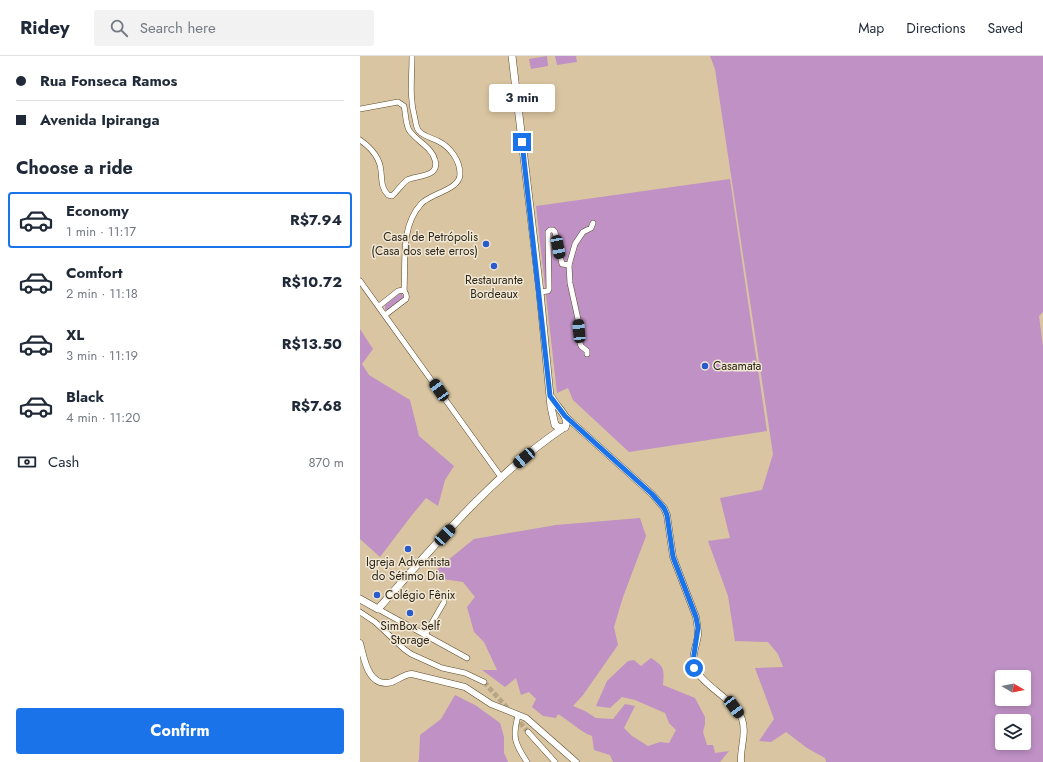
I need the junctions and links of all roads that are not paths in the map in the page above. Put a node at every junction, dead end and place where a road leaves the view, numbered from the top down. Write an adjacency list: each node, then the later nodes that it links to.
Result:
1 (412, 56): 3 (street)
2 (512, 56): 11 (main road)
3 (412, 108): 5 (street); 10 (street)
4 (360, 109): 5 (street)
5 (405, 110): 6 (street)
6 (360, 140)
7 (593, 223): 8 (street)
8 (569, 265): 11 (street); 14 (street)
9 (360, 281): 12 (street)
10 (404, 291): 12 (street); 13 (street)
11 (540, 292): 15 (main road)
12 (379, 306): 13 (street)
13 (386, 315): 21 (street)
14 (587, 354)
15 (550, 396): 16 (main road); 17 (main road)
16 (565, 416): 17 (main road); 18 (main road); 19 (street)
17 (554, 421): 18 (main road); 20 (main road)
18 (565, 427): 19 (street); 20 (main road)
19 (579, 428): 35 (street)
20 (547, 439): 21 (main road)
21 (501, 477): 24 (main road)
22 (360, 599): 24 (main road)
23 (444, 602): 26 (street)
24 (378, 609): 26 (street)
25 (360, 612): 29 (street)
26 (425, 635): 28 (street)
27 (360, 643): 30 (street)
28 (467, 658)
29 (484, 682)
30 (518, 716): 32 (street); 34 (street)
31 (528, 732): 33 (street)
32 (527, 762)
33 (555, 762)
34 (576, 762)
35 (741, 762)

